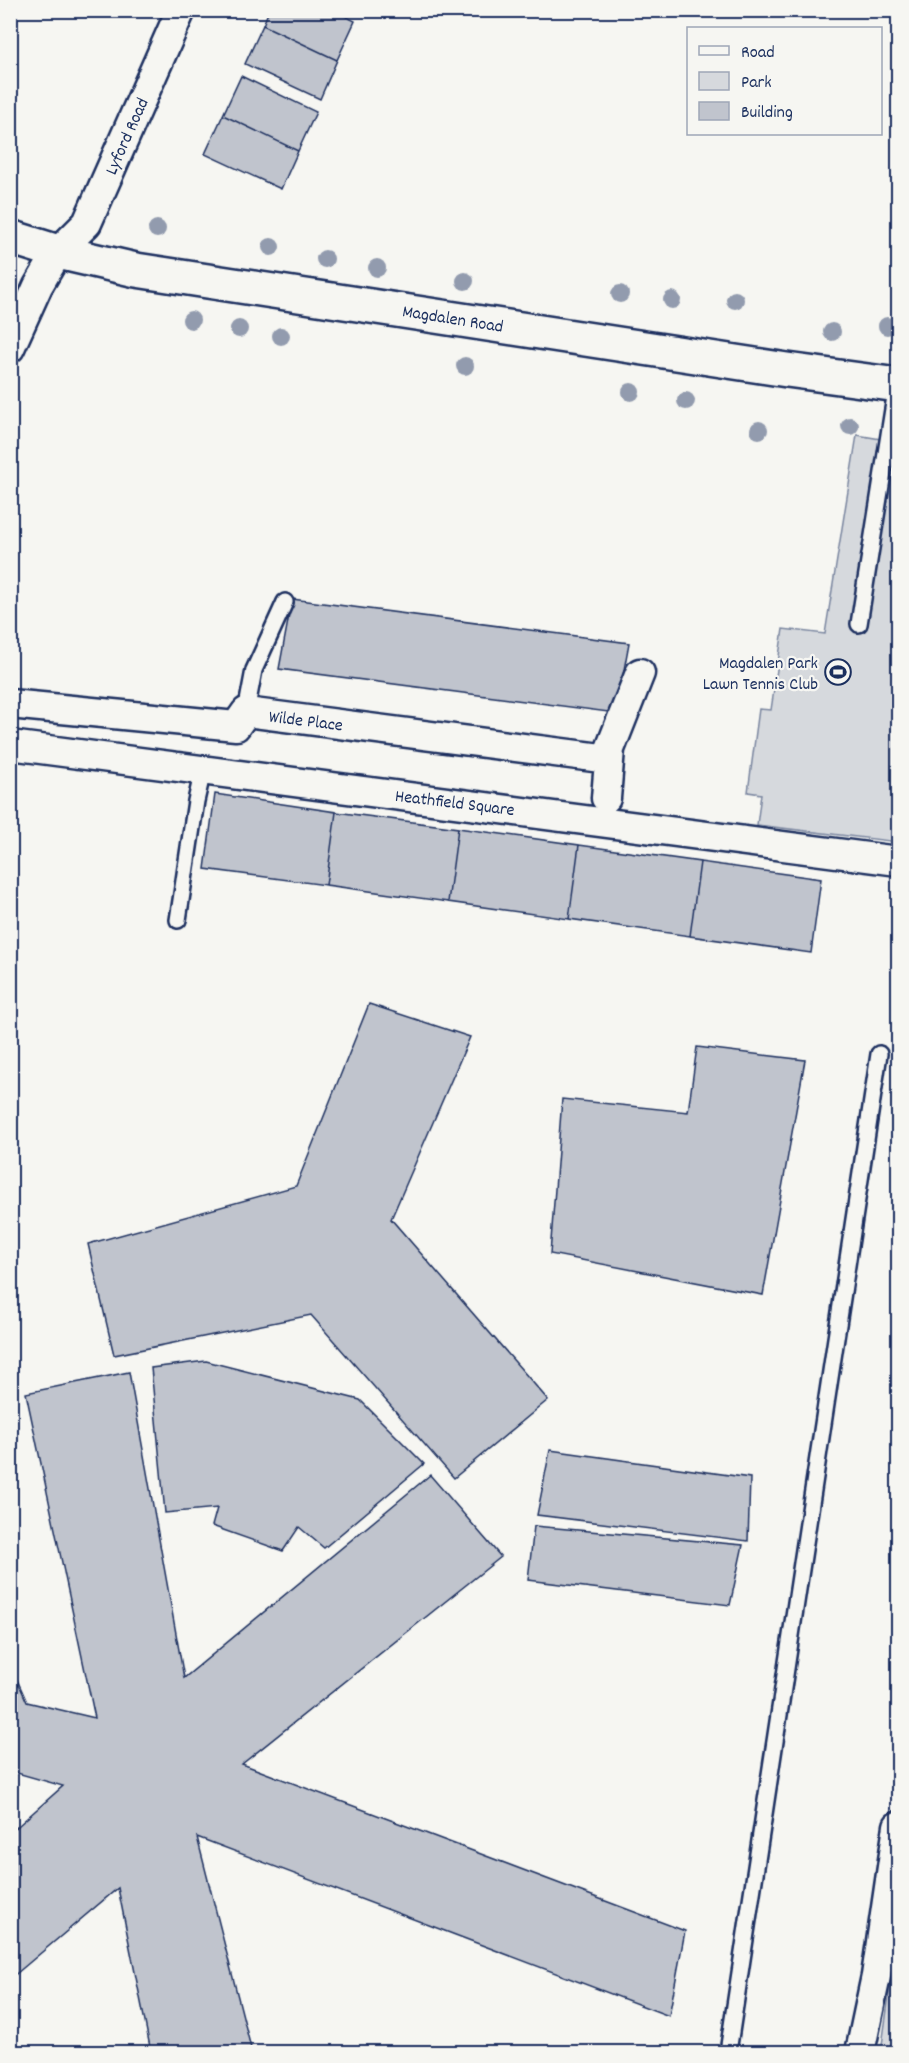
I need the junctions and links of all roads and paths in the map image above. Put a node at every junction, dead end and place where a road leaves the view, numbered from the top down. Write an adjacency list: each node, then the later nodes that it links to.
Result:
1 (181, 10): 3 (street, Lyford Road)
2 (10, 237): 3 (street, Magdalen Road)
3 (58, 252): 4 (street, Lyford Road); 5 (street, Magdalen Road)
4 (10, 348)
5 (898, 384): 7 (lane)
6 (285, 602): 10 (lane)
7 (860, 624)
8 (640, 673): 12 (street)
9 (10, 704): 10 (street, Wilde Place)
10 (246, 712): 12 (street, Wilde Place)
11 (10, 745): 13 (street, Heathfield Square)
12 (609, 759): 14 (street)
13 (203, 770): 15 (street, Heathfield Square); 16 (lane)
14 (606, 798)
15 (898, 861)
16 (178, 920)
17 (879, 1054): 19 (lane)
18 (898, 1826): 20 (street)
19 (728, 2052)
20 (860, 2052)

